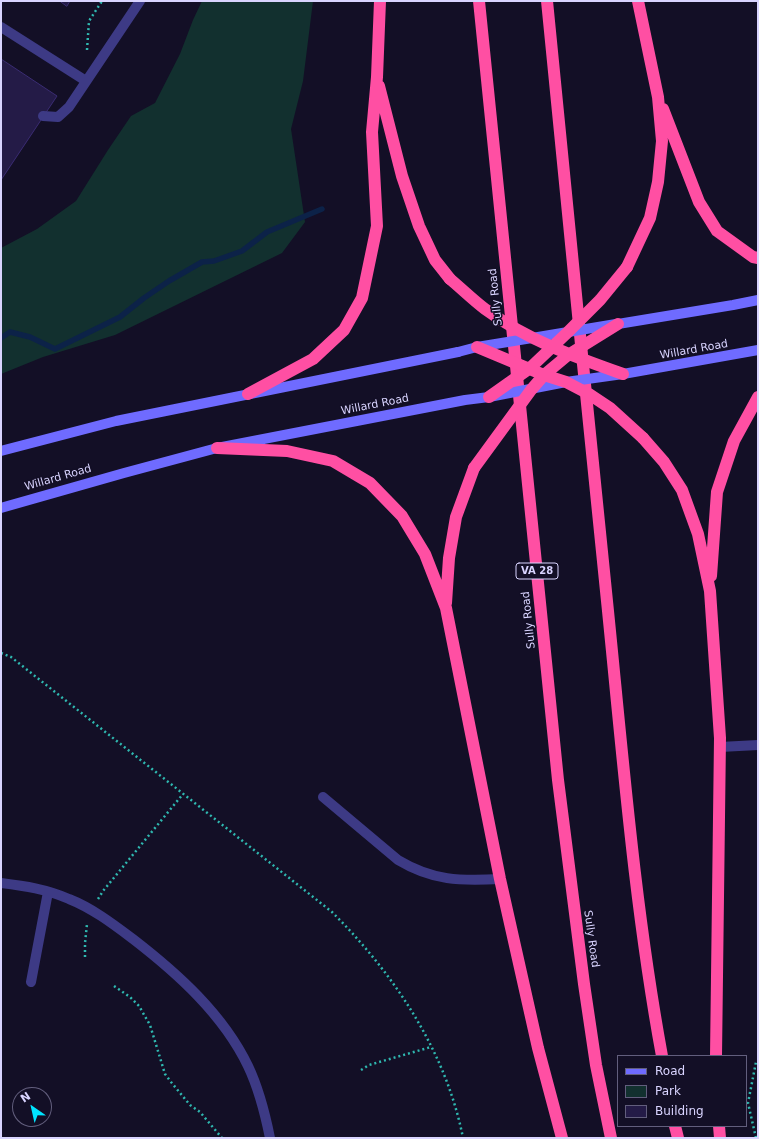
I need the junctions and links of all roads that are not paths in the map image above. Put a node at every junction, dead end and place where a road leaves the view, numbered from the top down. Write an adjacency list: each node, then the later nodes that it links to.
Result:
1 (140, 1): 8 (lane)
2 (380, 1): 7 (highway)
3 (479, 1): 46 (highway, Sully Road / VA 28)
4 (547, 1): 40 (highway)
5 (638, 1): 9 (highway)
6 (1, 27): 8 (lane)
7 (376, 78): 15 (highway, bridge); 25 (highway)
8 (86, 81): 10 (lane)
9 (658, 97): 11 (highway); 14 (highway, bridge)
10 (43, 116)
11 (758, 258)
12 (758, 300): 13 (main road)
13 (618, 324): 14 (main road, bridge); 19 (highway, bridge)
14 (568, 332): 15 (main road, bridge); 17 (highway, bridge)
15 (532, 338): 16 (main road, bridge); 17 (highway, bridge)
16 (477, 347): 20 (highway, bridge); 25 (main road, bridge)
17 (552, 347): 19 (highway, bridge); 20 (highway, bridge)
18 (758, 350): 21 (main road, Willard Road)
19 (568, 355): 21 (highway, bridge); 22 (highway, bridge)
20 (530, 368): 22 (highway, bridge); 26 (highway, bridge)
21 (623, 374): 23 (main road, Willard Road, bridge)
22 (544, 375): 23 (highway, bridge); 24 (highway, bridge)
23 (566, 382): 24 (main road, Willard Road, bridge); 31 (highway, bridge)
24 (531, 390): 26 (main road, Willard Road, bridge); 32 (highway, bridge)
25 (248, 394): 29 (main road)
26 (489, 397): 28 (main road, Willard Road)
27 (758, 397): 31 (highway)
28 (217, 448): 30 (main road, Willard Road); 32 (highway)
29 (1, 452)
30 (1, 508)
31 (710, 591): 34 (highway)
32 (446, 608): 36 (highway)
33 (758, 745): 34 (lane)
34 (720, 747): 41 (highway)
35 (323, 797): 36 (lane)
36 (500, 879): 45 (highway)
37 (1, 883): 38 (lane)
38 (48, 892): 39 (lane); 44 (lane)
39 (32, 982)
40 (662, 1055)
41 (716, 1055)
42 (675, 1127): 47 (highway)
43 (719, 1127): 48 (highway)
44 (270, 1138)
45 (562, 1138)
46 (611, 1138)
47 (678, 1138)
48 (720, 1138)

